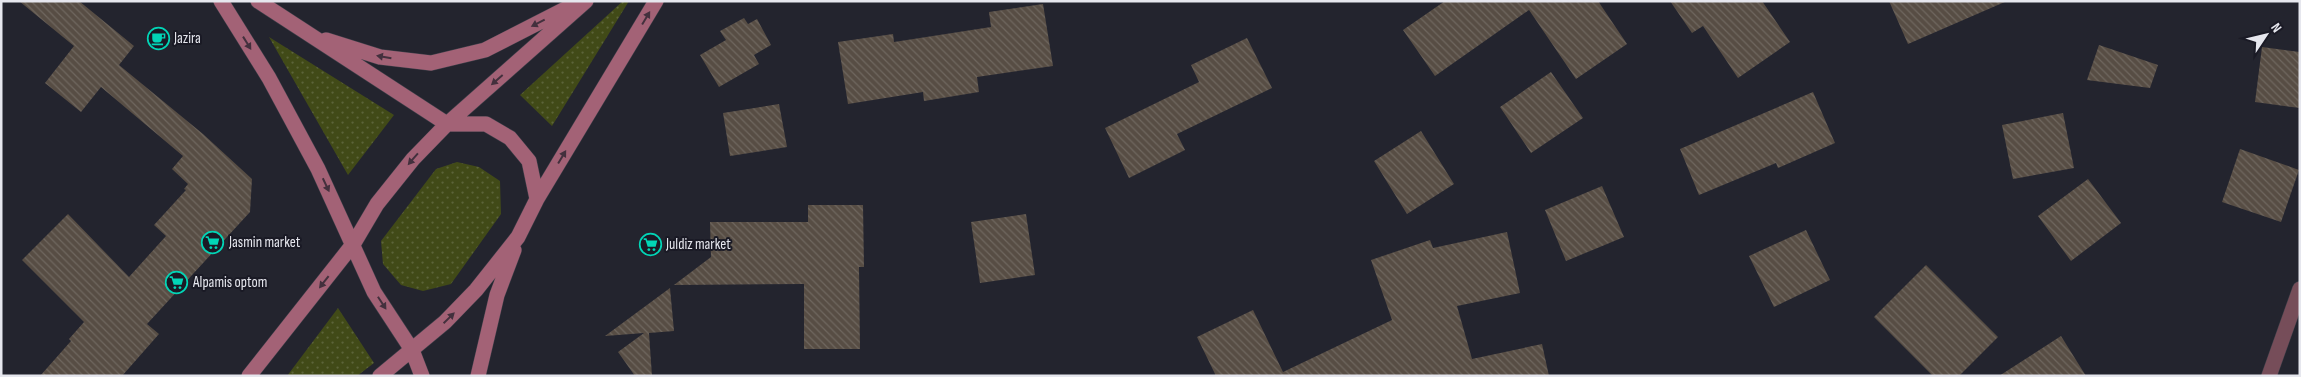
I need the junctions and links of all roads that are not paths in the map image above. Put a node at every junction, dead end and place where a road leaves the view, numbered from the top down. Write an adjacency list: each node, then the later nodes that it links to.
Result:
1 (221, 1): 10 (main road, one-way to 10)
2 (258, 1): 6 (main road)
3 (581, 1): 6 (main road, one-way to 6)
4 (586, 1): 7 (main road, one-way to 7)
5 (656, 1): 8 (main road, one-way to 5)
6 (306, 34): 7 (main road)
7 (447, 124): 8 (main road); 10 (main road, one-way to 10)
8 (537, 199): 9 (main road)
9 (518, 238): 12 (main road, one-way to 9); 16 (main road)
10 (354, 244): 12 (main road, one-way to 12); 13 (main road, one-way to 13)
11 (2300, 289): 17 (street)
12 (412, 350): 14 (main road); 15 (main road)
13 (249, 376)
14 (380, 376)
15 (422, 376)
16 (478, 376)
17 (2269, 376)

